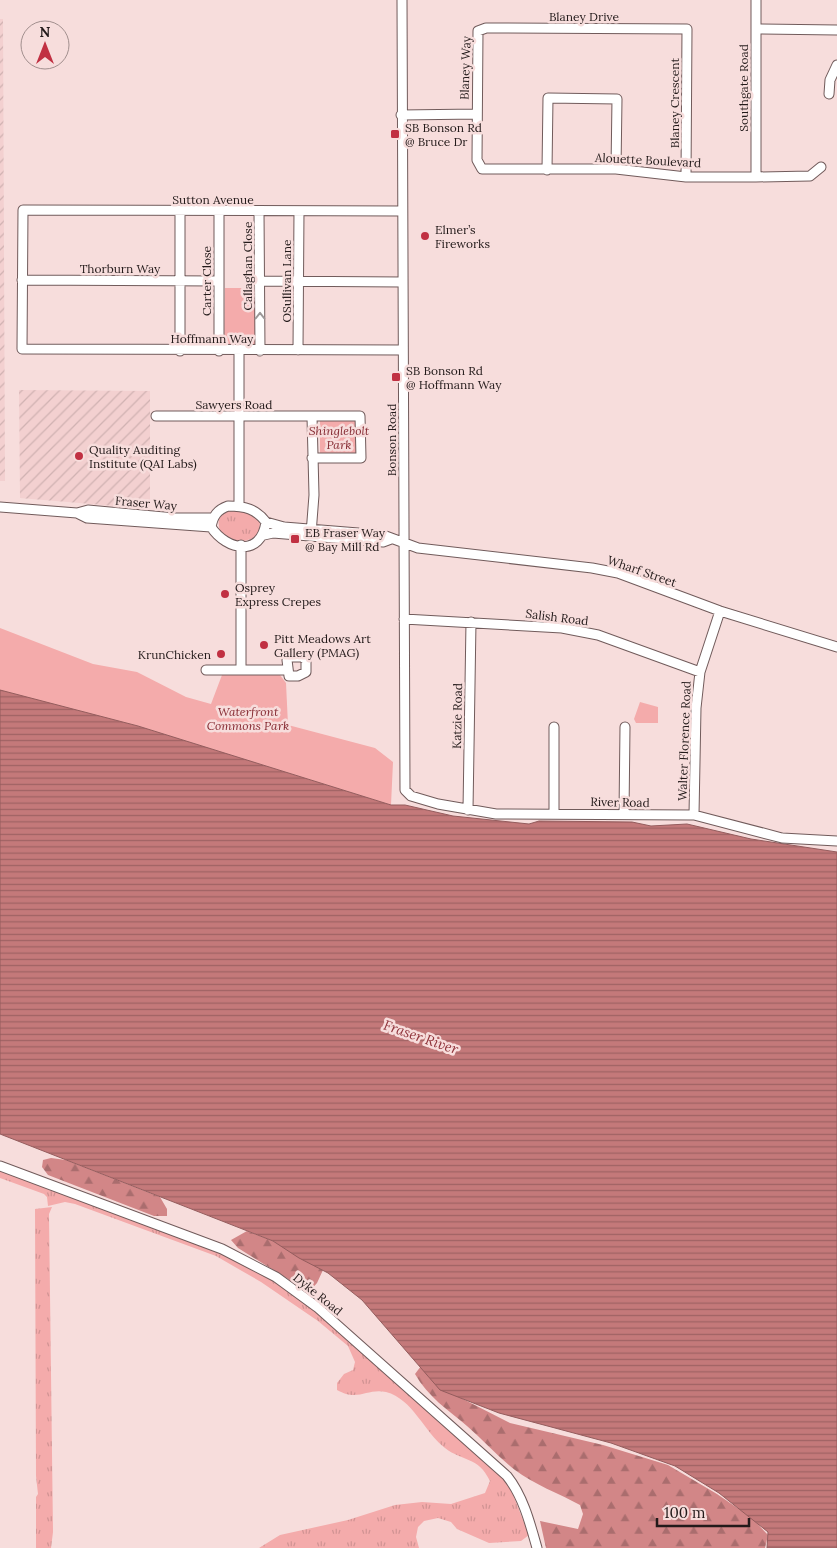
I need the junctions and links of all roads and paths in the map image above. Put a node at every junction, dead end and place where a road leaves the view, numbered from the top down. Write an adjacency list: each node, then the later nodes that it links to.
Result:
1 (402, 0): 10 (street, Bonson Road)
2 (756, 0): 5 (street, Southgate Road)
3 (480, 29): 4 (street, Blaney Drive); 9 (street, Blaney Way)
4 (687, 29): 15 (street, Blaney Crescent)
5 (756, 29): 6 (street); 16 (street, Southgate Road)
6 (837, 30)
7 (837, 65): 8 (street)
8 (829, 94)
9 (477, 114): 10 (street); 11 (street, Blaney Way)
10 (401, 115): 21 (street, Bonson Road)
11 (479, 167): 14 (street, Alouette Boulevard)
12 (821, 167): 16 (street, Alouette Boulevard)
13 (616, 169): 14 (street, Alouette Boulevard); 14 (street); 15 (street, Alouette Boulevard)
14 (547, 170)
15 (686, 176): 16 (street, Alouette Boulevard)
16 (756, 177)
17 (180, 211): 18 (street, Sutton Avenue); 22 (street, Sutton Avenue); 23 (street)
18 (218, 211): 19 (street, Sutton Avenue); 24 (street, Carter Close)
19 (259, 211): 20 (street, Sutton Avenue); 25 (street, Callaghan Close)
20 (299, 211): 21 (street, Sutton Avenue); 26 (street, OSullivan Lane)
21 (402, 211): 27 (street, Bonson Road)
22 (22, 280): 23 (street, Thorburn Way); 30 (street, Hoffmann Way)
23 (180, 281): 24 (street, Thorburn Way); 30 (street)
24 (218, 281): 31 (street, Carter Close)
25 (260, 281): 26 (street); 33 (street, Callaghan Close, one-way to 25)
26 (299, 281): 27 (street); 28 (street, OSullivan Lane)
27 (402, 282): 29 (street, Bonson Road)
28 (298, 350): 29 (street, Hoffmann Way); 33 (street, Hoffmann Way)
29 (403, 350): 44 (street, Bonson Road)
30 (180, 351): 31 (street, Hoffmann Way)
31 (219, 351): 32 (street, Hoffmann Way)
32 (240, 351): 33 (street, Hoffmann Way); 35 (street)
33 (260, 351)
34 (156, 416): 35 (street, Sawyers Road)
35 (240, 416): 36 (street, Sawyers Road); 38 (street)
36 (312, 417): 37 (street); 37 (street, Sawyers Road)
37 (312, 458): 42 (street)
38 (239, 506): 40 (street); 41 (street)
39 (0, 507): 41 (street, Fraser Way)
40 (266, 522): 42 (street); 43 (street)
41 (212, 523): 45 (street)
42 (311, 533): 43 (street); 44 (street)
43 (264, 536): 45 (street)
44 (404, 544): 46 (street, Wharf Street); 47 (street, Bonson Road)
45 (241, 545): 51 (street)
46 (720, 611): 49 (street, Wharf Street); 53 (street, Walter Florence Road)
47 (404, 619): 48 (street, Salish Road); 56 (street, Bonson Road)
48 (471, 622): 53 (street, Salish Road); 57 (street, Katzie Road)
49 (837, 647)
50 (206, 670): 51 (street)
51 (241, 670): 52 (street)
52 (288, 670)
53 (700, 672): 60 (street, Walter Florence Road)
54 (554, 727): 58 (street)
55 (625, 727): 59 (street)
56 (405, 790): 57 (street, River Road)
57 (468, 810): 58 (street, River Road)
58 (554, 814): 59 (street, River Road)
59 (624, 814): 60 (street, River Road)
60 (694, 814): 61 (street, River Road)
61 (837, 841)
62 (0, 1166): 63 (street, Dyke Road)
63 (537, 1548)

